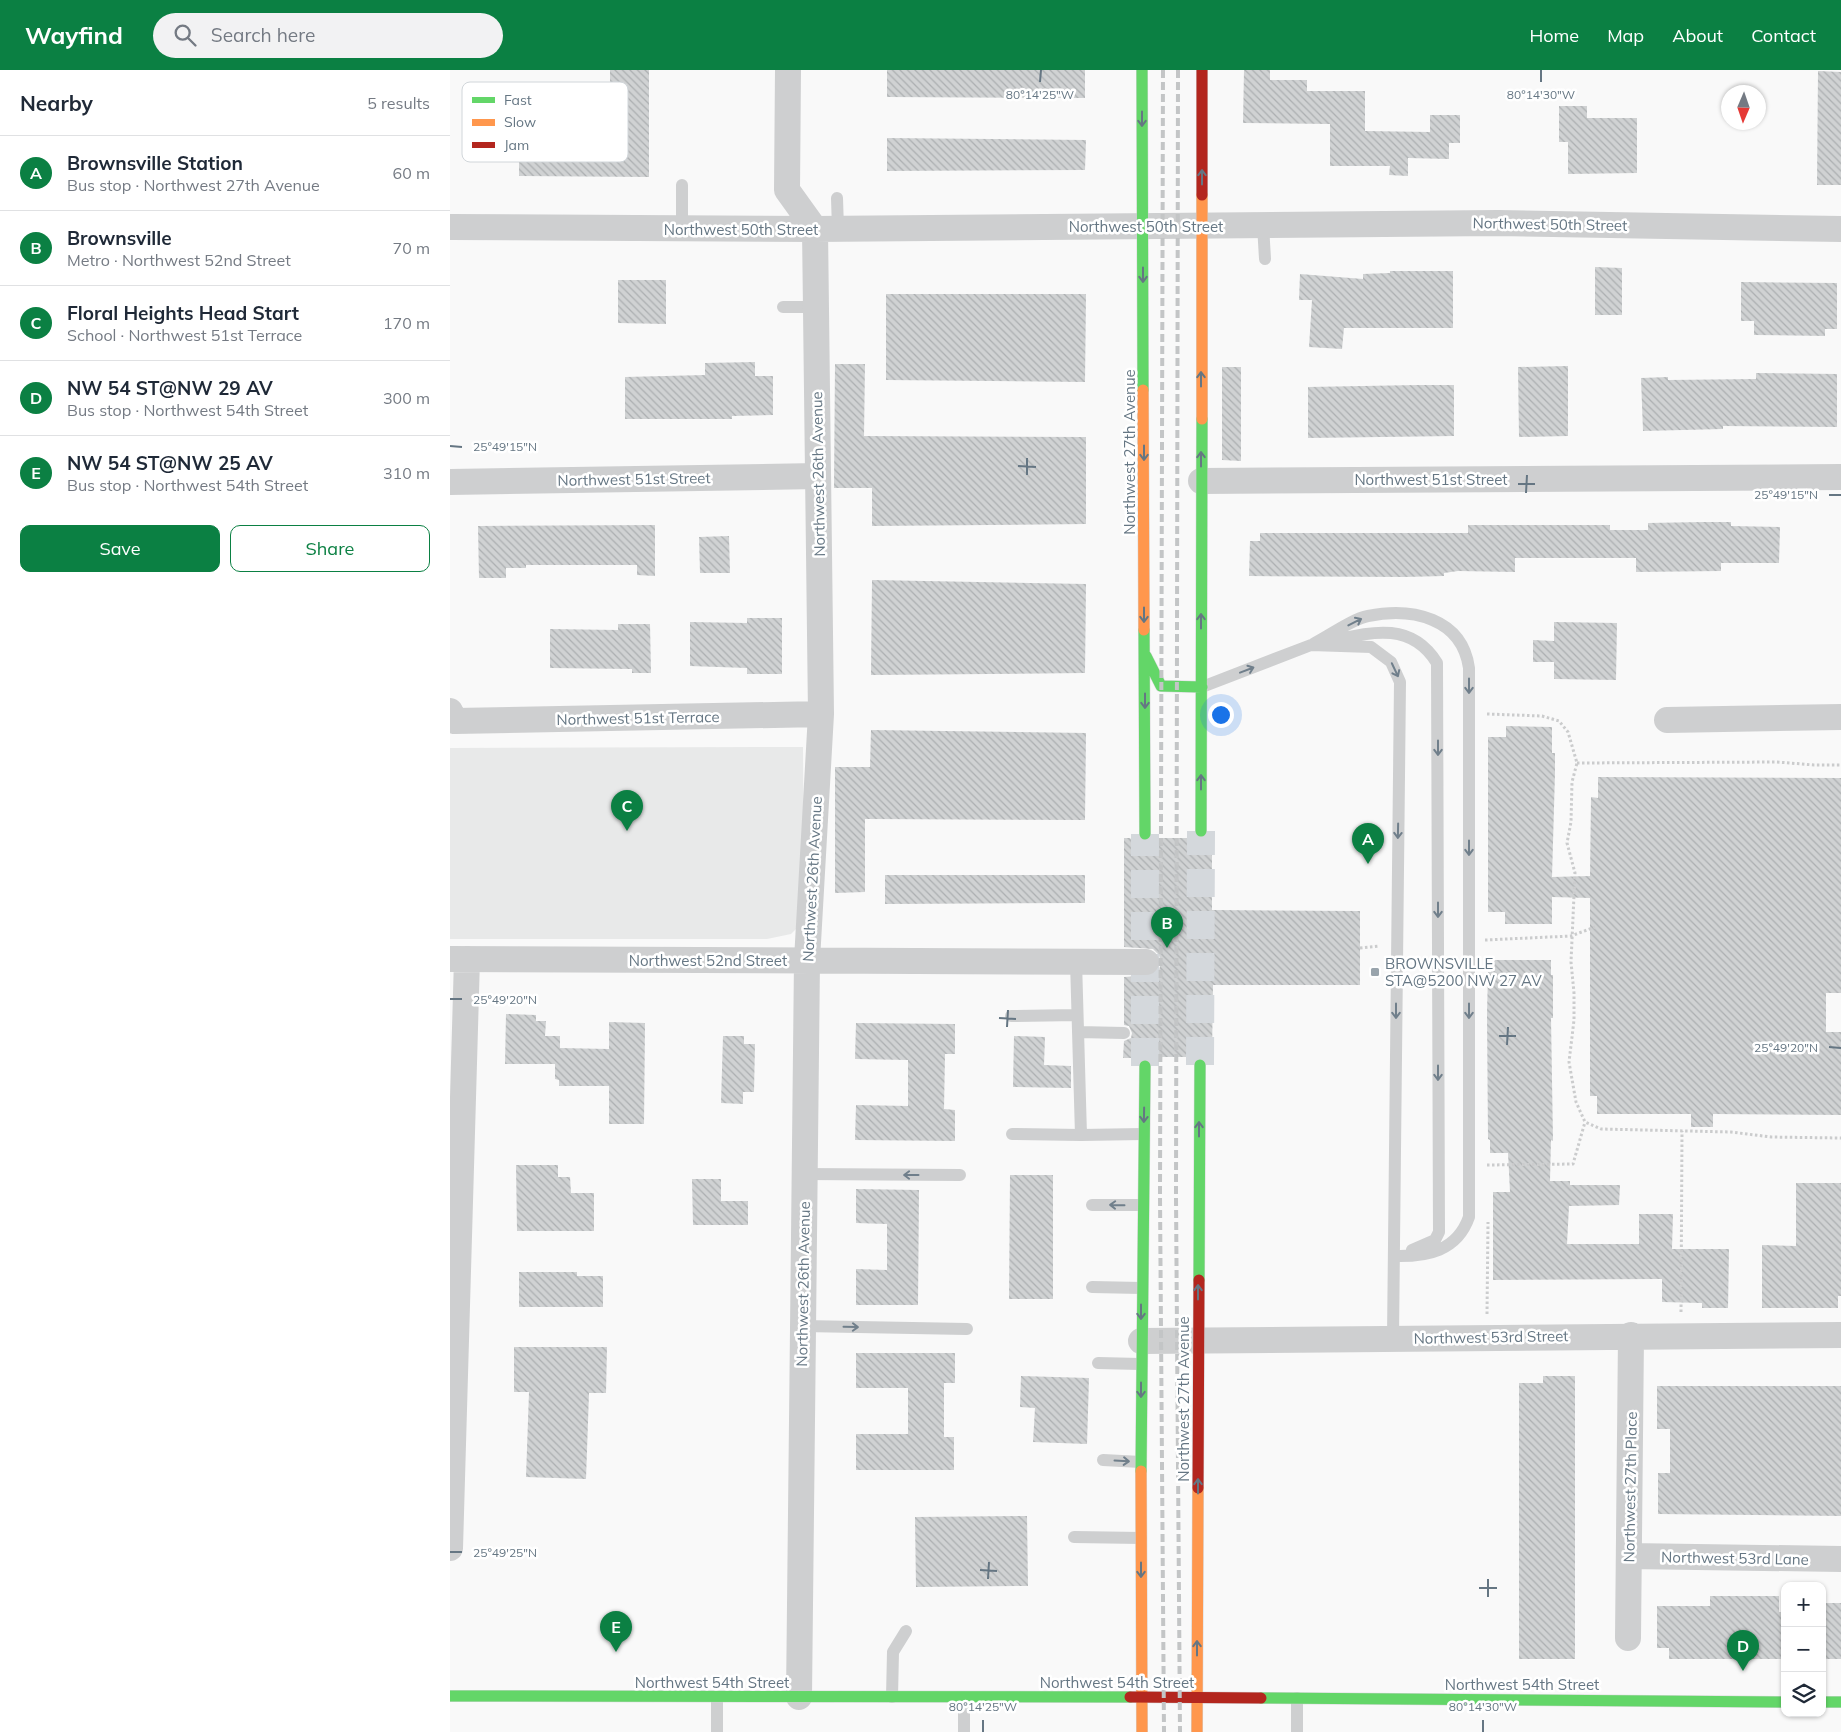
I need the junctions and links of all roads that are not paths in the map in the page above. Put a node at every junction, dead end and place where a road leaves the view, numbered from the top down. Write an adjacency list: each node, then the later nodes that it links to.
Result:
1 (788, 70): 11 (street)
2 (1142, 70): 7 (main road, Northwest 27th Avenue, one-way to 7)
3 (1202, 70): 8 (main road, one-way to 3)
4 (682, 184): 10 (lane)
5 (837, 198): 11 (lane)
6 (1263, 225): 8 (street, Northwest 50th Street); 12 (street, Northwest 50th Street); 13 (lane)
7 (1143, 226): 8 (street, Northwest 50th Street); 11 (street, Northwest 50th Street); 21 (main road, Northwest 27th Avenue, one-way to 21)
8 (1202, 226): 18 (main road, one-way to 8)
9 (450, 228): 10 (street, Northwest 50th Street)
10 (682, 228): 11 (street, Northwest 50th Street)
11 (826, 229): 15 (street, Northwest 26th Avenue)
12 (1841, 229)
13 (1265, 260)
14 (783, 307): 15 (lane)
15 (816, 307): 16 (street, Northwest 26th Avenue)
16 (818, 476): 19 (street, Northwest 51st Street); 23 (street, Northwest 26th Avenue)
17 (1841, 477): 18 (street, Northwest 51st Street)
18 (1201, 481): 22 (main road, one-way to 18)
19 (450, 482)
20 (1311, 645): 22 (lane, one-way to 20); 46 (lane, one-way to 46); 46 (lane, one-way to 46); 46 (lane, one-way to 46)
21 (1144, 652): 22 (main road); 28 (main road, Northwest 27th Avenue, one-way to 28)
22 (1202, 687): 27 (main road, one-way to 22)
23 (821, 714): 24 (street, Northwest 51st Terrace); 30 (street, Northwest 26th Avenue)
24 (453, 716)
25 (1841, 717): 26 (street)
26 (1667, 720)
27 (1201, 831)
28 (1145, 834)
29 (459, 959): 30 (street, Northwest 52nd Street); 61 (street)
30 (807, 960): 31 (street, Northwest 52nd Street); 42 (street, Northwest 26th Avenue)
31 (1076, 961): 32 (street, Northwest 52nd Street); 33 (lane)
32 (1146, 962)
33 (1077, 1015): 34 (lane); 35 (lane)
34 (1011, 1016)
35 (1078, 1032): 36 (lane); 41 (lane)
36 (1124, 1033)
37 (1200, 1065): 54 (main road, Northwest 27th Avenue, one-way to 37)
38 (1145, 1066): 40 (main road, one-way to 40)
39 (1012, 1134): 41 (lane)
40 (1144, 1134): 41 (lane); 45 (main road)
41 (1081, 1135)
42 (804, 1174): 43 (lane, one-way to 42); 49 (street, Northwest 26th Avenue)
43 (960, 1175)
44 (1092, 1205): 45 (lane, one-way to 44)
45 (1142, 1205): 48 (main road)
46 (1394, 1256): 53 (lane)
47 (1092, 1287): 48 (lane)
48 (1141, 1288): 55 (main road, one-way to 55)
49 (802, 1326): 50 (lane, one-way to 50); 69 (street, Northwest 26th Avenue)
50 (967, 1329)
51 (1631, 1335): 52 (street, Northwest 53rd Street); 53 (street, Northwest 53rd Street); 62 (street, Northwest 27th Place)
52 (1841, 1335)
53 (1394, 1338): 54 (street, Northwest 53rd Street)
54 (1198, 1341): 55 (street, Northwest 53rd Street); 72 (main road, Northwest 27th Avenue, one-way to 54)
55 (1140, 1353): 56 (lane); 58 (main road, one-way to 58)
56 (1098, 1363)
57 (1103, 1460): 58 (lane, one-way to 58)
58 (1141, 1462): 60 (main road)
59 (1074, 1537): 60 (lane)
60 (1141, 1538): 71 (main road, one-way to 71)
61 (450, 1548)
62 (1629, 1556): 63 (street, Northwest 53rd Lane); 65 (street, Northwest 27th Place)
63 (1841, 1559)
64 (906, 1631): 70 (lane)
65 (1628, 1638)
66 (450, 1696): 68 (main road, Northwest 54th Street)
67 (964, 1696): 70 (main road, Northwest 54th Street); 71 (main road, Northwest 54th Street); 78 (lane)
68 (717, 1697): 69 (main road, Northwest 54th Street); 77 (lane)
69 (799, 1697): 70 (main road, Northwest 54th Street)
70 (892, 1697)
71 (1142, 1697): 72 (main road, Northwest 54th Street); 79 (main road)
72 (1197, 1697): 73 (main road, Northwest 54th Street); 80 (main road, Northwest 27th Avenue)
73 (1297, 1698): 74 (main road, Northwest 54th Street); 81 (lane)
74 (1781, 1702)
75 (1826, 1702): 76 (main road)
76 (1841, 1702)
77 (717, 1732)
78 (964, 1732)
79 (1142, 1732)
80 (1197, 1732)
81 (1297, 1732)

